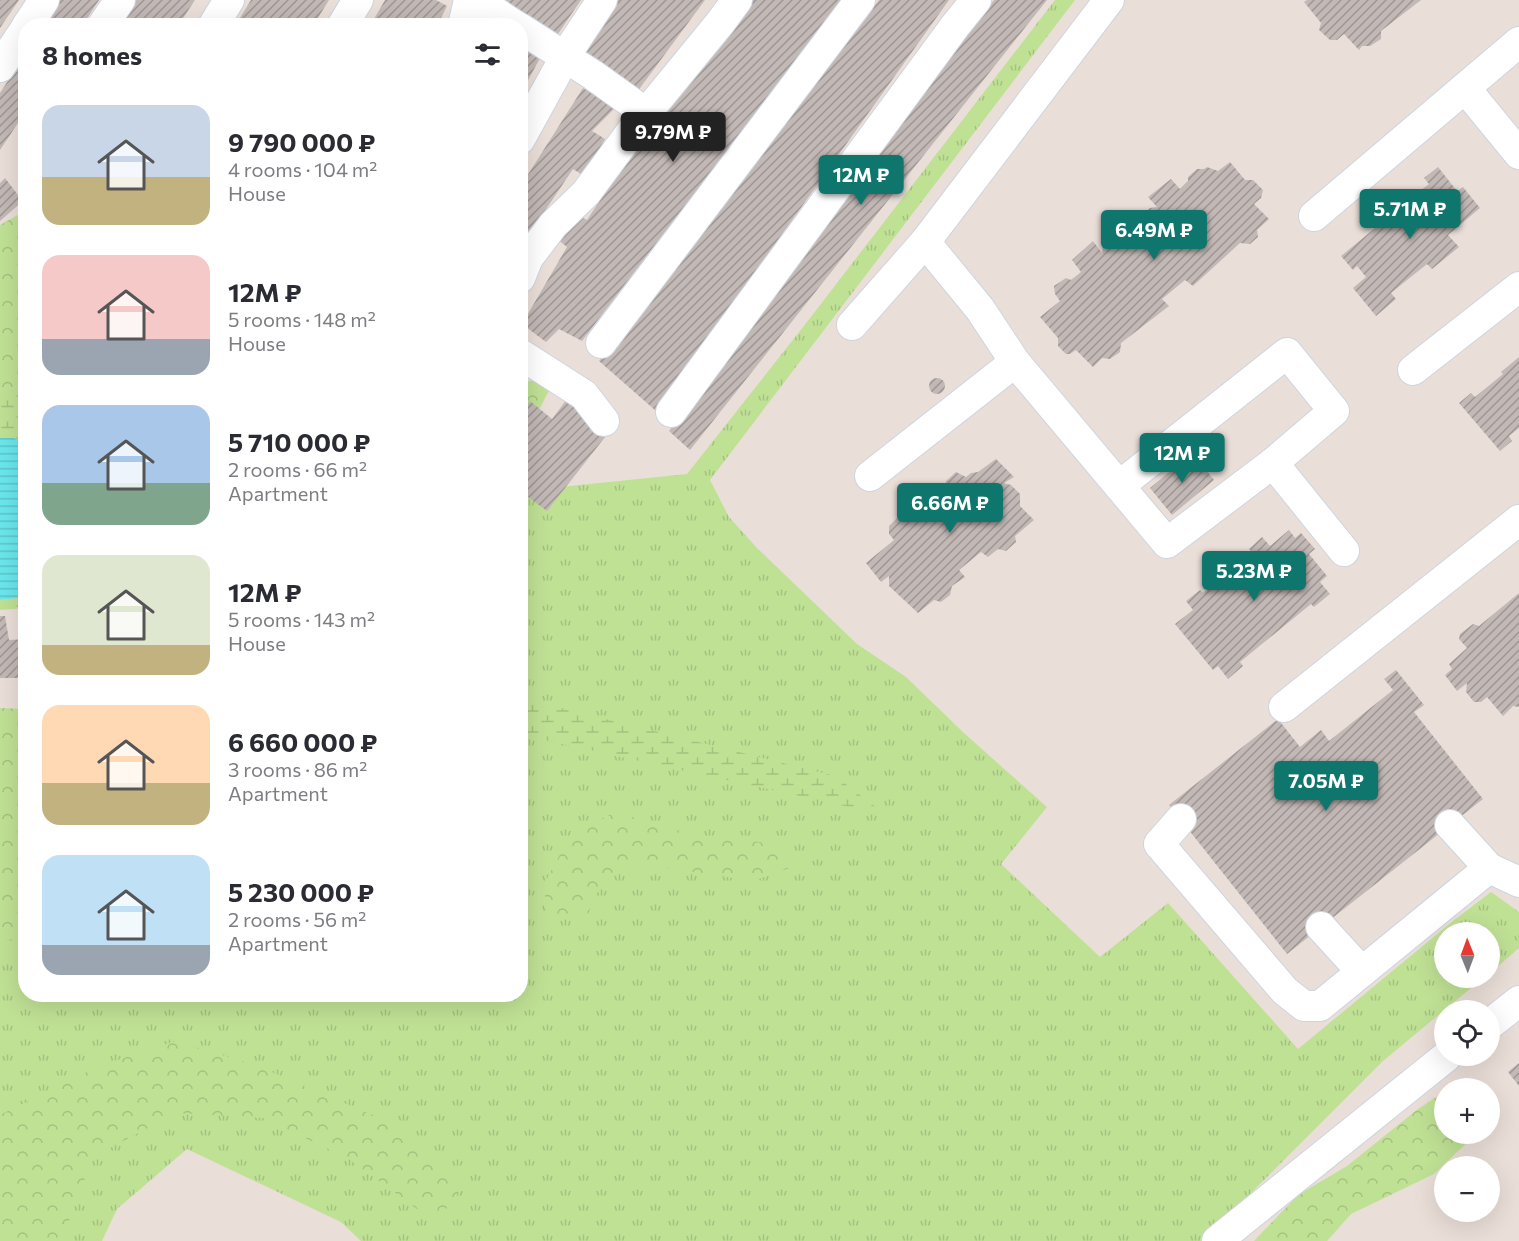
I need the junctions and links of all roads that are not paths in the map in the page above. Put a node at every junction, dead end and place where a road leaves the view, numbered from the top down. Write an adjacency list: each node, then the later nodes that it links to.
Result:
1 (44, 0): 12 (lane)
2 (120, 0): 13 (lane)
3 (229, 0): 14 (lane)
4 (358, 0): 15 (lane)
5 (469, 0): 16 (lane)
6 (477, 0): 17 (lane)
7 (602, 0): 21 (lane)
8 (737, 0): 24 (lane)
9 (860, 0): 32 (lane)
10 (976, 0): 36 (lane)
11 (1109, 0): 28 (lane)
12 (32, 18)
13 (108, 18)
14 (218, 18)
15 (347, 18)
16 (465, 18)
17 (504, 18)
18 (528, 33): 21 (lane)
19 (18, 39): 22 (lane)
20 (1519, 42): 23 (lane)
21 (565, 57): 24 (lane); 25 (lane)
22 (0, 67)
23 (1465, 88): 26 (lane); 27 (lane)
24 (646, 113): 29 (lane)
25 (528, 124)
26 (1519, 154)
27 (1314, 216)
28 (925, 242): 31 (lane); 34 (lane)
29 (528, 258)
30 (1519, 287): 35 (lane)
31 (852, 325)
32 (601, 343)
33 (528, 359): 37 (lane)
34 (1015, 362): 39 (lane); 40 (lane)
35 (1413, 370)
36 (671, 412)
37 (604, 421)
38 (1273, 463): 40 (lane); 40 (lane); 42 (lane)
39 (870, 476)
40 (1119, 486)
41 (1519, 520): 43 (lane)
42 (1344, 551)
43 (1284, 707)
44 (1181, 819): 49 (lane)
45 (1450, 825): 46 (lane)
46 (1489, 868): 47 (lane); 49 (lane)
47 (1519, 882)
48 (1321, 927): 49 (lane)
49 (1361, 971)
50 (1519, 1001): 51 (lane)
51 (1500, 1015)
52 (1435, 1066): 53 (lane)
53 (1217, 1241)

